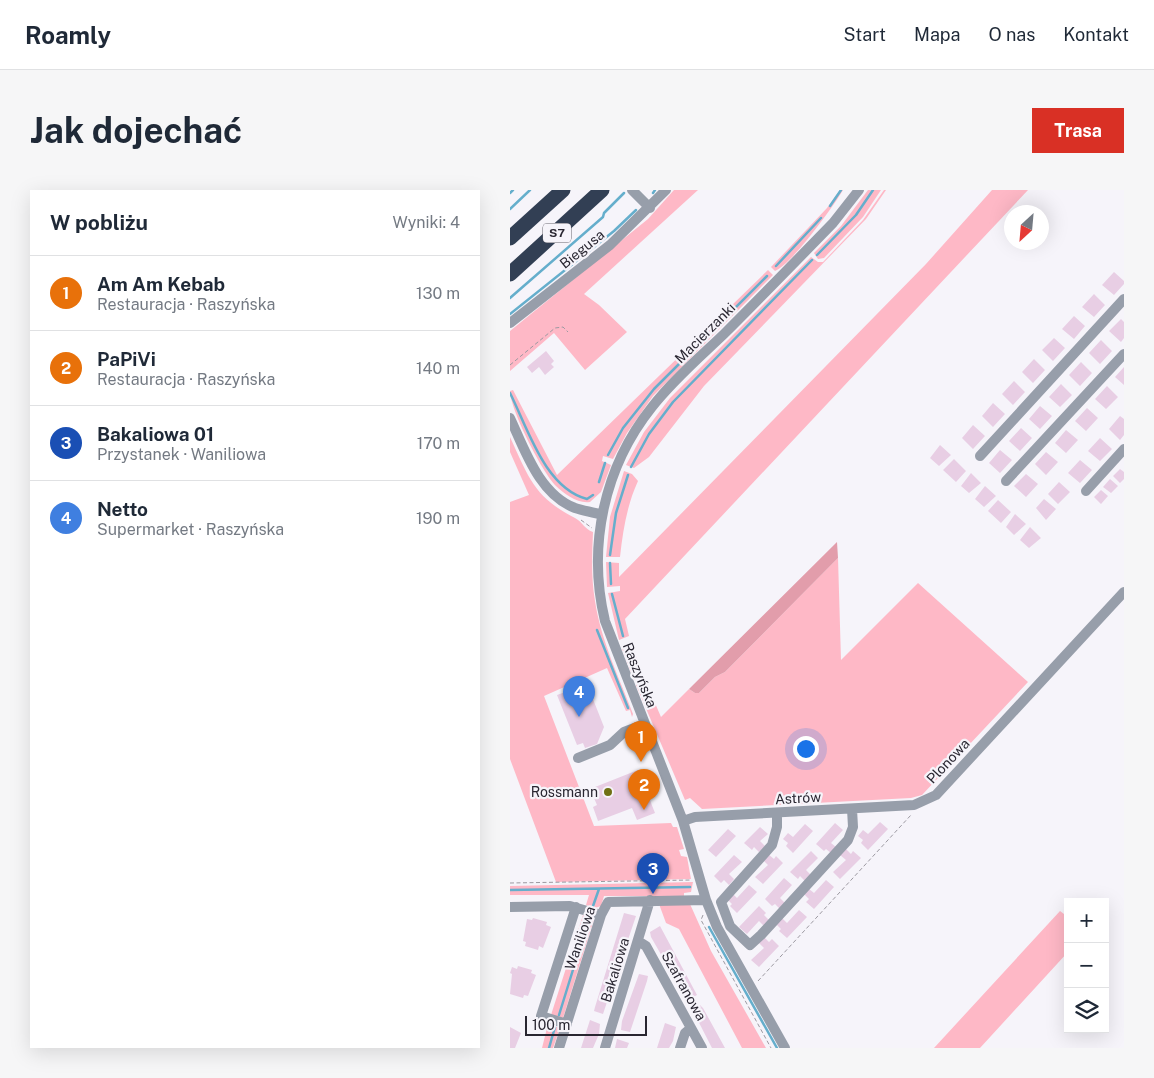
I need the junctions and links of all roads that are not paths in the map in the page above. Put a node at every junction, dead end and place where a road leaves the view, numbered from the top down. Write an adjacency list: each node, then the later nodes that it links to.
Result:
1 (563, 190): 7 (highway, S7)
2 (602, 190): 8 (highway, S7)
3 (632, 190): 6 (street)
4 (666, 190): 6 (street, Biegusa)
5 (859, 190): 17 (street, Macierzanki)
6 (650, 208): 10 (street, Biegusa)
7 (510, 238)
8 (510, 274)
9 (1124, 299): 14 (street)
10 (510, 323)
11 (1124, 354): 15 (street)
12 (510, 418): 17 (street)
13 (1124, 449): 16 (street)
14 (980, 456)
15 (1006, 481)
16 (1086, 491)
17 (602, 514): 19 (street, Raszyńska)
18 (1124, 592): 22 (street, Plonowa)
19 (645, 724): 20 (street); 24 (street, Raszyńska)
20 (578, 758)
21 (852, 809): 22 (street, Astrów); 23 (street, Astrów); 23 (street)
22 (914, 809)
23 (777, 812): 24 (street, Astrów)
24 (683, 821): 26 (street, Raszyńska)
25 (650, 900): 26 (street, Waniliowa); 29 (street, Waniliowa); 30 (street, Bakaliowa)
26 (706, 900): 37 (street, Raszyńska)
27 (510, 907): 28 (street)
28 (576, 907): 29 (street); 31 (street)
29 (601, 915): 31 (street, Waniliowa)
30 (638, 941): 32 (street, Szafranowa); 34 (street, Bakaliowa)
31 (567, 1024): 33 (street, Waniliowa)
32 (691, 1028): 35 (street); 36 (street, Szafranowa)
33 (559, 1048)
34 (605, 1048)
35 (680, 1048)
36 (702, 1048)
37 (785, 1048)

